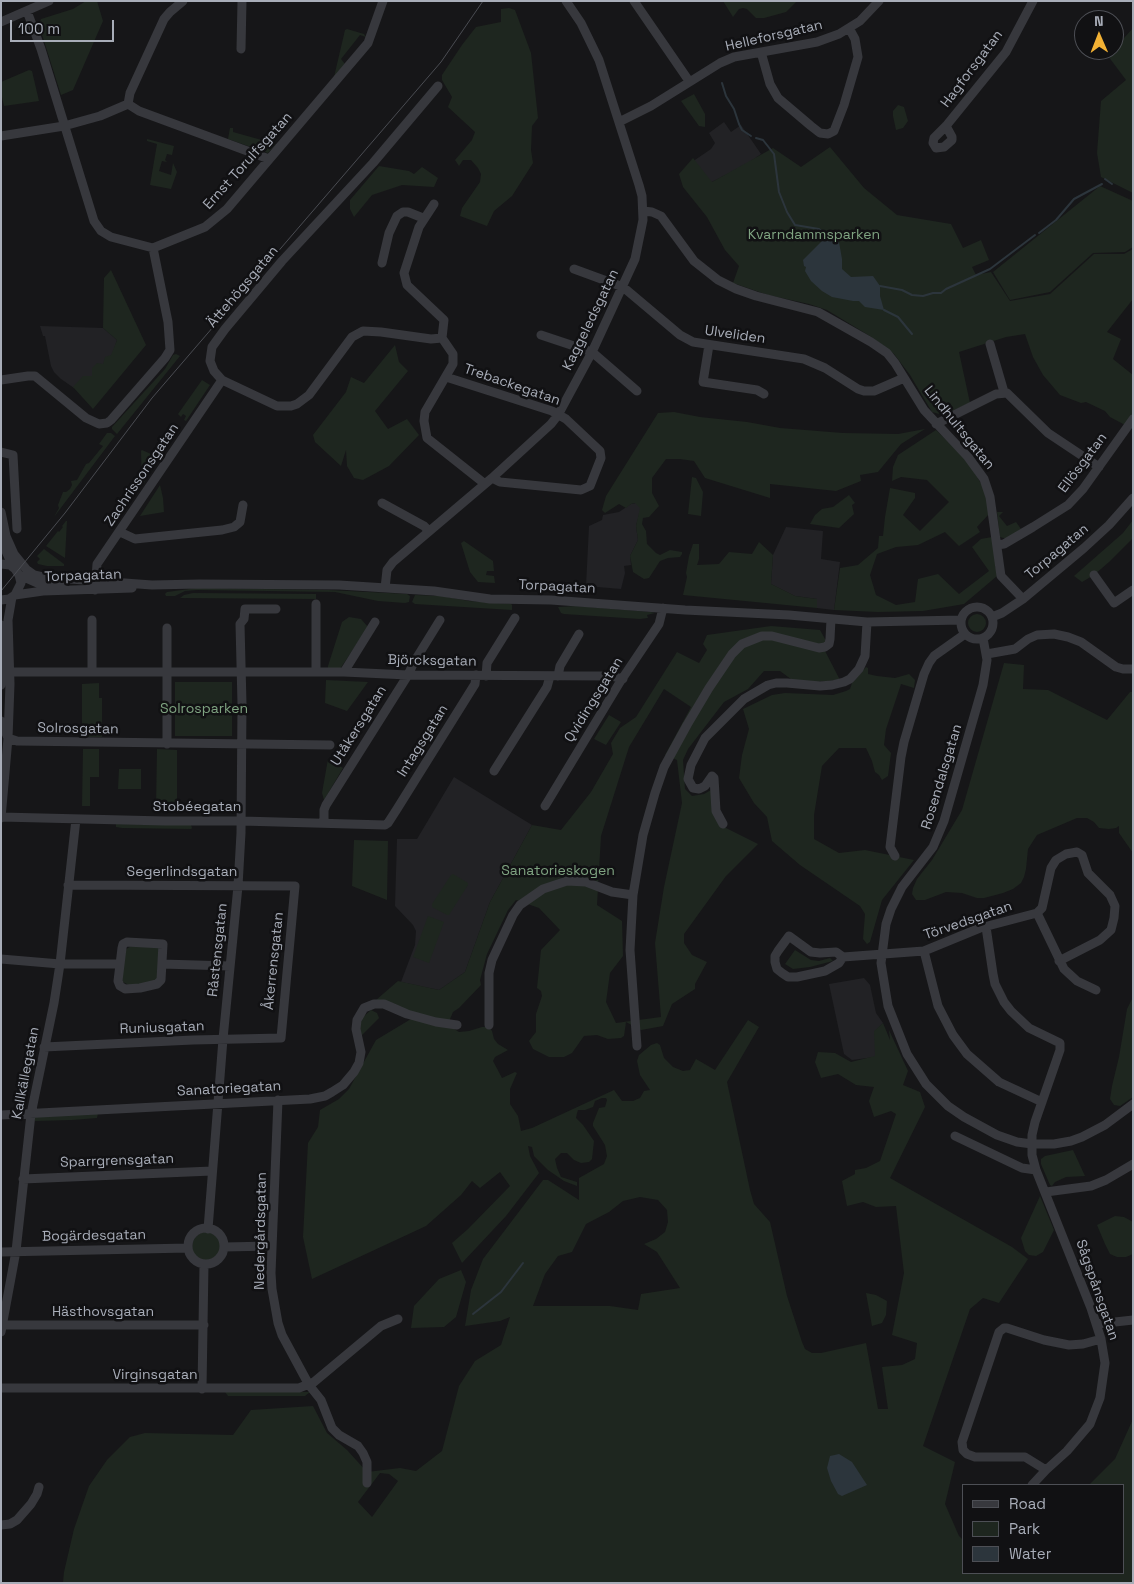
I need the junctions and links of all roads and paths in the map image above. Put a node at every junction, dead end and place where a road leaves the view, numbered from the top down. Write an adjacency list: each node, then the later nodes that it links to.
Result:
1 (49, 1): 9 (street)
2 (183, 1): 16 (street)
3 (242, 1): 12 (street)
4 (383, 1): 21 (street, Ernst Torulfsgatan)
5 (566, 1): 17 (street, Kaggeledsgatan)
6 (634, 1): 14 (street)
7 (879, 1): 11 (street, Helleforsgatan)
8 (1033, 1): 19 (street, Hagforsgatan)
9 (27, 11): 10 (street); 18 (street)
10 (1, 22)
11 (849, 28): 13 (street, Helleforsgatan); 13 (street)
12 (241, 49)
13 (761, 52): 14 (street, Helleforsgatan)
14 (689, 81): 17 (street, Helleforsgatan)
15 (438, 86): 37 (street, Ättehögsgatan)
16 (128, 104): 18 (street); 21 (street)
17 (619, 122): 23 (street, Kaggeledsgatan)
18 (64, 126): 20 (street); 25 (street)
19 (946, 126)
20 (1, 136)
21 (268, 159): 25 (street, Ernst Torulfsgatan)
22 (434, 204): 24 (street)
23 (643, 211): 28 (street, Kaggeledsgatan); 35 (street, Lindhultsgatan)
24 (423, 218): 26 (street); 30 (street)
25 (153, 248): 36 (street)
26 (382, 263)
27 (574, 269): 28 (street, Ulveliden)
28 (623, 287): 32 (street, Ulveliden); 33 (street, Kaggeledsgatan)
29 (541, 335): 33 (street)
30 (442, 338): 34 (street); 37 (street)
31 (990, 344): 39 (street)
32 (708, 345): 35 (street, Ulveliden); 40 (street)
33 (592, 352): 38 (street); 41 (street, Kaggeledsgatan)
34 (446, 378): 41 (street, Trebackegatan); 46 (street)
35 (904, 378): 43 (street, Lindhultsgatan)
36 (1, 380)
37 (222, 380): 53 (street, Zachrissonsgatan)
38 (637, 391)
39 (1004, 392): 43 (street); 45 (street)
40 (764, 394)
41 (558, 415): 46 (street, Kaggeledsgatan); 46 (street, Trebackegatan)
42 (1133, 419): 45 (street, Ellösgatan)
43 (936, 424): 55 (street, Lindhultsgatan)
44 (1, 452): 51 (street)
45 (1099, 466): 55 (street, Ellösgatan)
46 (488, 481): 52 (street, Kaggeledsgatan)
47 (1133, 498): 63 (street, Torpagatan)
48 (382, 503): 52 (street)
49 (243, 505): 53 (street)
50 (1, 512): 59 (street, Torpagatan)
51 (17, 529)
52 (429, 531): 60 (street, Kaggeledsgatan)
53 (120, 532): 59 (street, Zachrissonsgatan)
54 (1, 540): 57 (street)
55 (997, 545): 63 (street, Lindhultsgatan)
56 (1, 564): 57 (street, Torpagatan)
57 (16, 571): 59 (street, Torpagatan); 62 (street)
58 (1094, 575): 61 (street)
59 (95, 585): 60 (street, Torpagatan); 62 (street, Torpagatan)
60 (385, 588): 66 (street, Torpagatan)
61 (1133, 590)
62 (14, 596): 64 (street, Torpagatan); 83 (street)
63 (1023, 599): 68 (street, Torpagatan)
64 (1, 600)
65 (316, 604): 86 (street)
66 (663, 608): 70 (street, Torpagatan); 93 (street, Qvidingsgatan)
67 (276, 610): 88 (street)
68 (992, 617): 73 (street); 80 (street)
69 (514, 618): 91 (street)
70 (831, 619): 75 (street, Torpagatan); 112 (street)
71 (92, 620): 84 (street)
72 (440, 620): 89 (street, Utåkersgatan)
73 (961, 620): 75 (street, Torpagatan); 79 (street)
74 (374, 622): 87 (street)
75 (867, 622): 107 (street)
76 (1, 624): 94 (street)
77 (166, 628): 85 (street)
78 (579, 634): 92 (street)
79 (965, 634): 80 (street); 108 (street)
80 (983, 638): 81 (street, Rosendalsgatan)
81 (987, 654): 82 (street); 116 (street, Rosendalsgatan)
82 (1133, 669)
83 (10, 672): 84 (street, Björcksgatan); 96 (street)
84 (92, 672): 85 (street, Björcksgatan)
85 (166, 672): 88 (street, Björcksgatan); 97 (street)
86 (316, 672): 87 (street, Björcksgatan); 88 (street, Björcksgatan)
87 (344, 672): 89 (street, Björcksgatan)
88 (241, 673): 98 (street, Råstensgatan)
89 (408, 675): 90 (street, Björcksgatan); 106 (street, Utåkersgatan)
90 (476, 675): 91 (street, Björcksgatan); 104 (street, Intagsgatan)
91 (486, 676): 92 (street, Björcksgatan)
92 (554, 676): 93 (street, Björcksgatan); 100 (street)
93 (623, 679): 101 (street, Qvidingsgatan)
94 (1, 685)
95 (1, 721): 96 (street)
96 (8, 738): 97 (street, Solrosgatan); 102 (street)
97 (167, 744): 98 (street, Solrosgatan)
98 (242, 745): 99 (street, Solrosgatan); 105 (street, Råstensgatan)
99 (330, 745)
100 (499, 769)
101 (545, 806)
102 (1, 817): 103 (street, Stobéegatan)
103 (76, 819): 105 (street, Stobéegatan); 109 (street, Kallkällegatan)
104 (390, 820): 106 (street, Stobéegatan)
105 (242, 821): 106 (street, Stobéegatan); 110 (street, Råstensgatan)
106 (324, 823)
107 (723, 824)
108 (895, 856)
109 (68, 885): 110 (street, Segerlindsgatan); 120 (street, Kallkällegatan)
110 (238, 886): 111 (street, Segerlindsgatan); 123 (street, Råstensgatan)
111 (295, 886): 127 (street, Åkerrensgatan)
112 (633, 895): 126 (street); 129 (street)
113 (1037, 913): 114 (street, Törvedsgatan); 119 (street); 119 (street)
114 (986, 926): 115 (street, Törvedsgatan); 132 (street, Sågspånsgatan)
115 (924, 951): 116 (street, Törvedsgatan); 132 (street)
116 (881, 954): 117 (street, Törvedsgatan); 138 (street, Rosendalsgatan)
117 (843, 957): 117 (street, Törvedsgatan)
118 (1, 959): 120 (street)
119 (1059, 961): 124 (street)
120 (60, 964): 121 (street); 130 (street, Kallkällegatan)
121 (120, 964): 122 (street); 122 (street)
122 (162, 964): 123 (street)
123 (230, 966): 128 (street, Råstensgatan)
124 (1096, 990)
125 (457, 1025): 131 (street, Sanatoriegatan)
126 (489, 1026)
127 (280, 1038): 128 (street, Runiusgatan)
128 (223, 1039): 130 (street, Runiusgatan); 133 (street, Råstensgatan)
129 (637, 1046)
130 (44, 1047): 135 (street, Kallkällegatan)
131 (278, 1100): 133 (street, Sanatoriegatan); 145 (street, Nedergårdsgatan)
132 (1042, 1102): 138 (street, Sågspånsgatan)
133 (218, 1103): 135 (street, Sanatoriegatan); 141 (street, Råstensgatan)
134 (1133, 1104): 138 (street, Rosendalsgatan)
135 (31, 1114): 136 (street, Sanatoriegatan); 142 (street, Kallkällegatan)
136 (1, 1115)
137 (955, 1136): 140 (street)
138 (1032, 1144): 140 (street, Sågspånsgatan)
139 (1132, 1167): 143 (street)
140 (1036, 1170): 143 (street, Sågspånsgatan)
141 (212, 1171): 142 (street, Sparrgrensgatan); 144 (street, Råstensgatan)
142 (23, 1179): 148 (street, Kallkällegatan)
143 (1046, 1192): 153 (street, Sågspånsgatan)
144 (208, 1229): 146 (street); 147 (street)
145 (272, 1246): 147 (street); 157 (street, Nedergårdsgatan)
146 (188, 1248): 148 (street, Bogärdesgatan); 150 (street)
147 (224, 1248): 150 (street)
148 (16, 1251): 149 (street, Bogärdesgatan); 155 (street, Kallkällegatan)
149 (1, 1252)
150 (204, 1264): 154 (street)
151 (398, 1319): 157 (street)
152 (1133, 1320): 153 (street)
153 (1097, 1324): 156 (street, Sågspånsgatan)
154 (204, 1325): 155 (street, Hästhovsgatan); 159 (street)
155 (2, 1328)
156 (1101, 1339): 160 (street, Sågspånsgatan); 160 (street)
157 (309, 1385): 159 (street, Virginsgatan); 161 (street)
158 (1, 1388): 159 (street, Virginsgatan)
159 (202, 1389)
160 (1046, 1470): 162 (street, Sågspånsgatan)
161 (367, 1483)
162 (1033, 1484)
163 (39, 1487): 164 (street)
164 (1, 1525)

